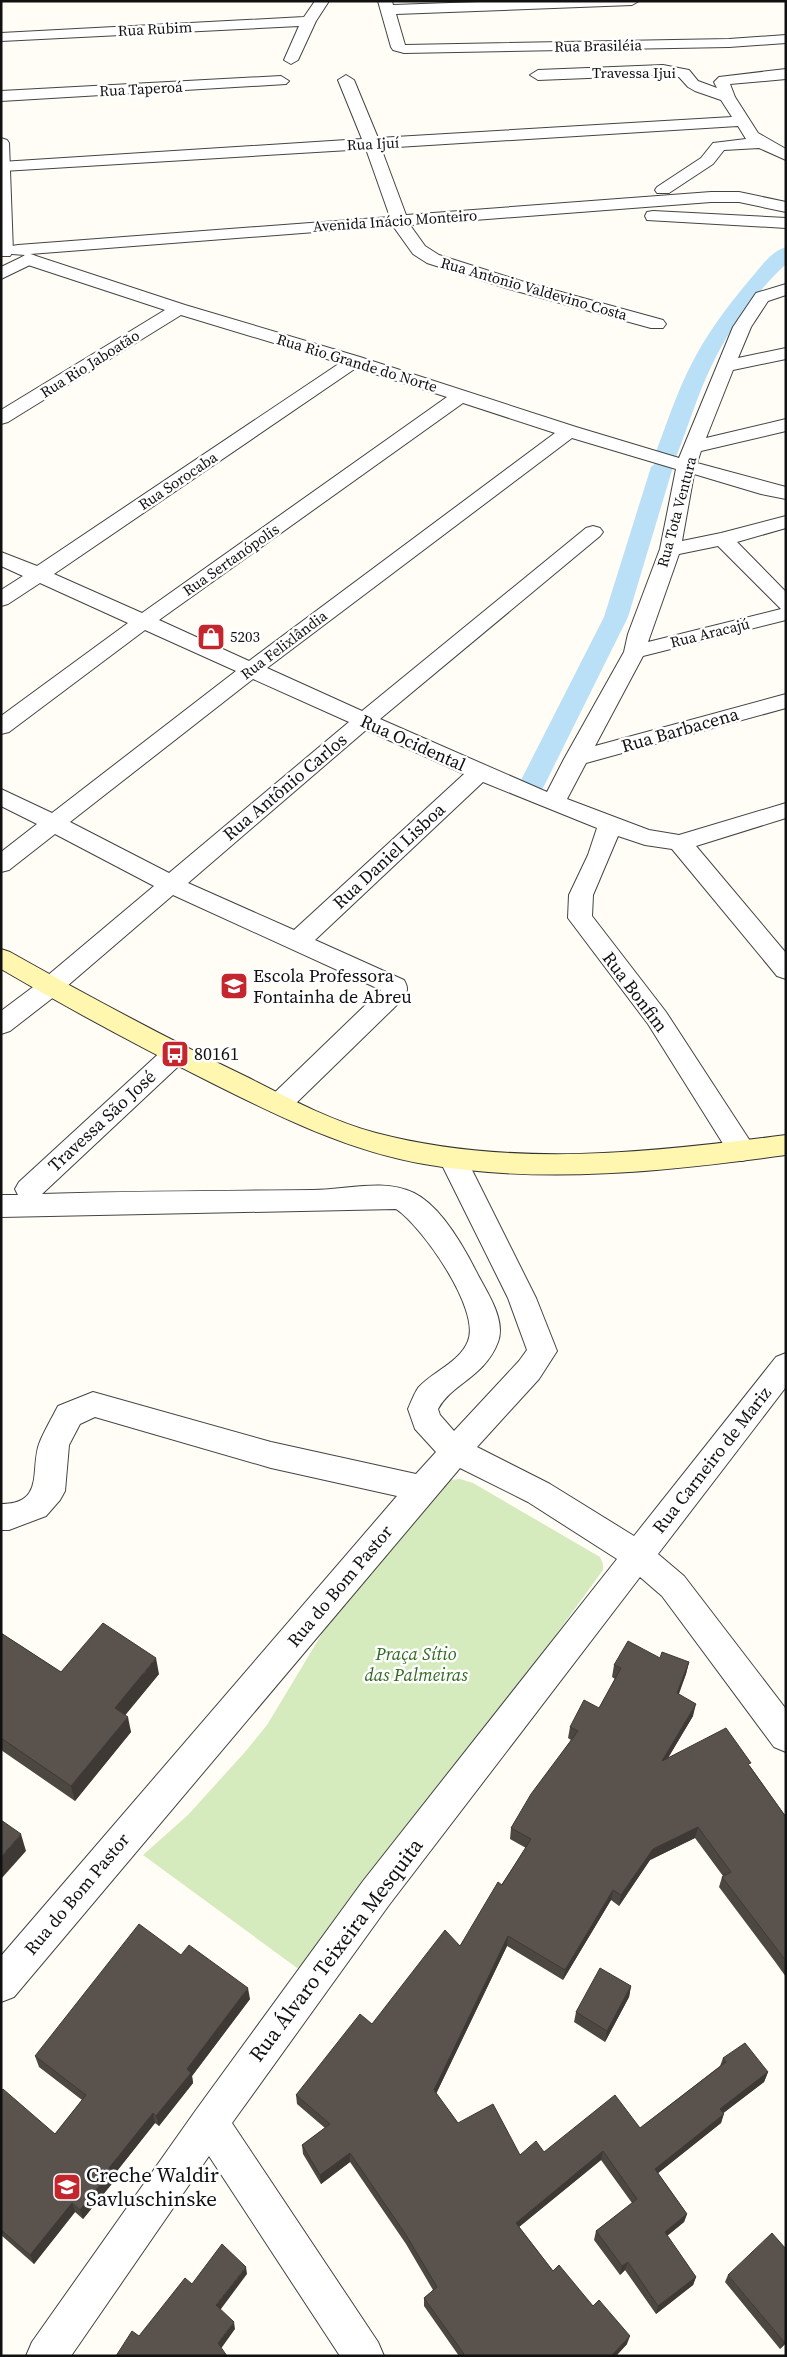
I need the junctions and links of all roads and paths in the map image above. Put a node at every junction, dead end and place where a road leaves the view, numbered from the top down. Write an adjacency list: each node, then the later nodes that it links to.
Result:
1 (322, 1): 4 (street)
2 (632, 1): 3 (street)
3 (386, 5): 6 (street, Rua Brasiléia)
4 (308, 21): 5 (street, Rua Rubim); 7 (street)
5 (1, 37)
6 (786, 38)
7 (291, 60)
8 (786, 74): 13 (street)
9 (538, 75): 13 (street, Travessa Ijui)
10 (346, 80): 17 (street, Rua Antonio Valdevino Costa)
11 (281, 81): 12 (street, Rua Taperoá)
12 (1, 96)
13 (727, 97): 14 (street)
14 (744, 121): 15 (street); 17 (street, Rua Ijuí)
15 (761, 143): 18 (street); 20 (street)
16 (1, 144): 19 (street)
17 (372, 144): 19 (street, Rua Ijuí); 23 (street, Rua Antonio Valdevino Costa)
18 (786, 154)
19 (3, 166): 24 (street)
20 (663, 190)
21 (786, 207): 23 (street, Avenida Inácio Monteiro)
22 (786, 223): 23 (street, Avenida Inácio Monteiro)
23 (401, 225): 24 (street, Avenida Inácio Monteiro); 25 (street, Avenida Inácio Monteiro); 29 (street, Rua Antonio Valdevino Costa)
24 (2, 252): 25 (street, Avenida Inácio Monteiro)
25 (28, 259): 26 (street); 28 (street, Rua Rio Grande do Norte)
26 (1, 274)
27 (786, 289): 32 (street, Rua Tota Ventura)
28 (179, 309): 31 (street, Rua Rio Grande do Norte); 34 (street, Rua Rio Jaboatão)
29 (657, 324)
30 (786, 353): 32 (street)
31 (354, 361): 33 (street, Rua Rio Grande do Norte); 45 (street, Rua Sorocaba)
32 (725, 366): 37 (street, Rua Tota Ventura)
33 (462, 395): 36 (street, Rua Rio Grande do Norte); 49 (street, Rua Sertanópolis)
34 (1, 418)
35 (786, 425): 37 (street)
36 (570, 430): 38 (street, Rua Rio Grande do Norte); 51 (street, Rua Felixlândia)
37 (694, 447): 38 (street, Rua Tota Ventura)
38 (686, 465): 39 (street, Rua Rio Grande do Norte); 43 (street, Rua Tota Ventura)
39 (786, 493)
40 (786, 522): 42 (street)
41 (593, 532): 53 (street, Rua Antônio Carlos)
42 (723, 539): 43 (street); 47 (street)
43 (670, 549): 50 (street, Rua Tota Ventura)
44 (1, 558): 45 (street, Rua Ocidental)
45 (39, 575): 46 (street, Rua Sorocaba); 49 (street, Rua Ocidental)
46 (1, 600)
47 (786, 604)
48 (786, 614): 50 (street, Rua Aracajú)
49 (144, 621): 51 (street, Rua Ocidental); 54 (street, Rua Sertanópolis)
50 (635, 652): 55 (street, Rua Tota Ventura)
51 (251, 670): 53 (street, Rua Ocidental); 60 (street, Rua Felixlândia)
52 (786, 701): 55 (street, Rua Barbacena)
53 (363, 721): 56 (street, Rua Ocidental); 64 (street, Rua Antônio Carlos)
54 (1, 727)
55 (575, 760): 58 (street, Rua Tota Ventura)
56 (480, 772): 58 (street, Rua Ocidental); 65 (street, Rua Daniel Lisboa)
57 (1, 796): 60 (street)
58 (553, 803): 61 (street, Rua Ocidental)
59 (786, 810): 62 (street)
60 (54, 822): 63 (street, Rua Felixlândia); 64 (street)
61 (610, 825): 62 (street, Rua Ocidental); 73 (street, Rua Bonfim)
62 (680, 843): 67 (street)
63 (1, 864)
64 (170, 884): 65 (street); 68 (street, Rua Antônio Carlos)
65 (298, 941): 71 (street)
66 (1, 958): 68 (main road)
67 (786, 970)
68 (50, 987): 69 (street, Rua Antônio Carlos); 70 (main road)
69 (1, 1025)
70 (175, 1054): 71 (main road); 75 (street, Travessa São José)
71 (278, 1104): 74 (main road)
72 (786, 1145): 73 (main road)
73 (742, 1151): 74 (main road)
74 (453, 1159): 78 (street, Rua do Bom Pastor)
75 (28, 1189)
76 (1, 1206): 78 (street)
77 (786, 1365): 81 (street, Rua Carneiro de Mariz)
78 (456, 1452): 79 (street, Rua do Bom Pastor); 81 (street)
79 (422, 1490): 80 (street); 83 (street, Rua do Bom Pastor)
80 (1, 1517)
81 (639, 1554): 82 (street); 84 (street, Rua Álvaro Teixeira Mesquita)
82 (786, 1736)
83 (1, 1984)
84 (209, 2123): 85 (street, Rua Álvaro Teixeira Mesquita); 86 (street)
85 (46, 2356)
86 (364, 2356)

